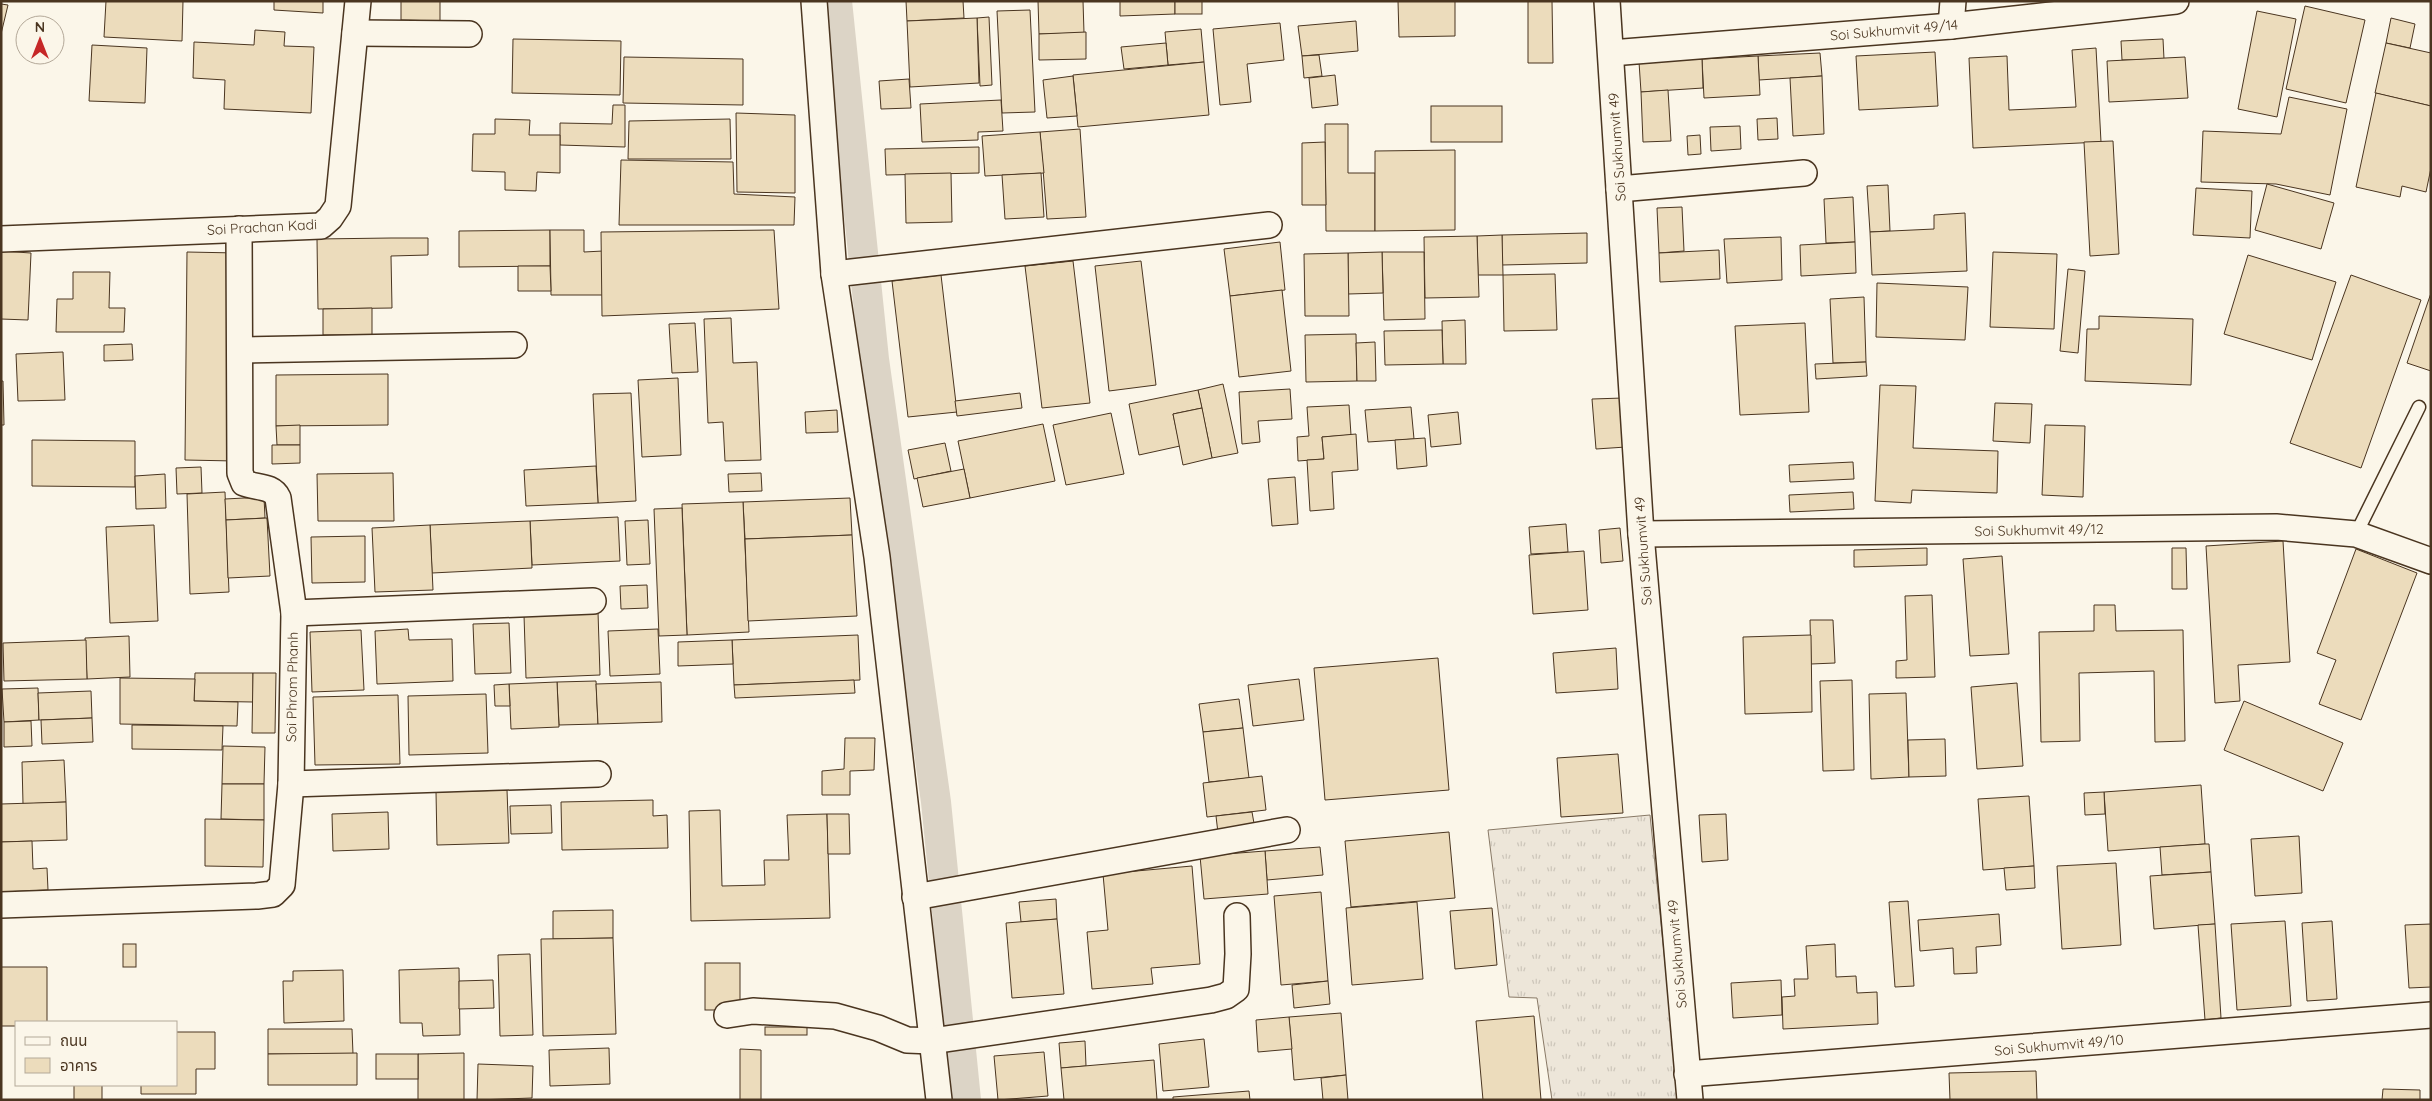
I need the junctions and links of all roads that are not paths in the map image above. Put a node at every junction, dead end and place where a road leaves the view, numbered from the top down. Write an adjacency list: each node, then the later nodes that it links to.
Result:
1 (358, 1): 7 (street, Soi Prachan Kadi)
2 (814, 1): 15 (street)
3 (1607, 1): 9 (street, Soi Sukhumvit 49)
4 (1953, 1): 6 (street)
5 (2176, 1): 6 (street, Soi Sukhumvit 49/14)
6 (1951, 26): 9 (street, Soi Sukhumvit 49/14)
7 (355, 33): 8 (street); 13 (street, Soi Prachan Kadi)
8 (469, 34)
9 (1611, 53): 11 (street, Soi Sukhumvit 49)
10 (1804, 173): 11 (street)
11 (1619, 189): 19 (street, Soi Sukhumvit 49)
12 (1269, 225): 15 (street)
13 (239, 229): 14 (street, Soi Prachan Kadi); 17 (street, Soi Phrom Phanh)
14 (1, 239)
15 (834, 274): 27 (street)
16 (514, 345): 17 (street)
17 (240, 350): 23 (street, Soi Phrom Phanh)
18 (2419, 407): 20 (lane)
19 (1641, 534): 20 (street, Soi Sukhumvit 49/12); 33 (street, Soi Sukhumvit 49)
20 (2356, 534): 21 (street, Soi Sukhumvit 49/12)
21 (2431, 561)
22 (593, 601): 23 (street)
23 (294, 613): 25 (street, Soi Phrom Phanh)
24 (598, 774): 25 (street)
25 (291, 784): 28 (street, Soi Phrom Phanh)
26 (1287, 830): 27 (street)
27 (915, 896): 32 (street)
28 (1, 905)
29 (1237, 916): 32 (street)
30 (727, 1015): 32 (street)
31 (2431, 1015): 33 (street, Soi Sukhumvit 49/10)
32 (932, 1041): 34 (street)
33 (1687, 1074): 35 (street, Soi Sukhumvit 49)
34 (939, 1100)
35 (1690, 1100)

